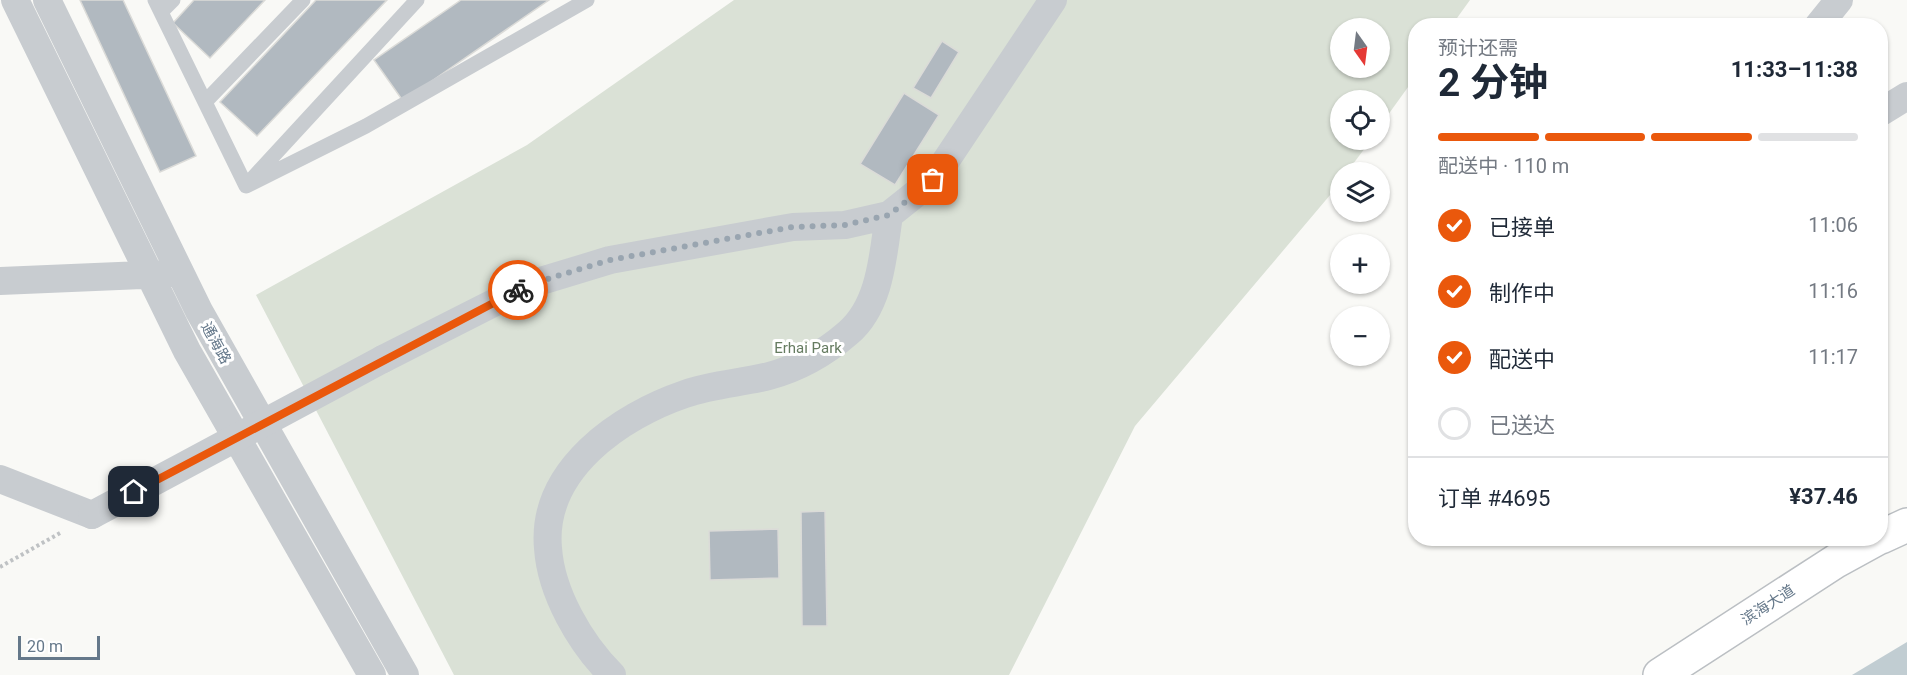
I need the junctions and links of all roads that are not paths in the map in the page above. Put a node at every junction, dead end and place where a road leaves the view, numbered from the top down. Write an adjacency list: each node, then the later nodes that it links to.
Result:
1 (15, 0): 17 (street, 通海路)
2 (47, 0): 16 (street, 通海路)
3 (173, 0): 9 (lane)
4 (303, 0): 12 (lane)
5 (417, 0): 14 (lane)
6 (587, 0): 14 (lane)
7 (1053, 0): 15 (street)
8 (1839, 0): 10 (street)
9 (158, 6): 12 (lane)
10 (1824, 18)
11 (1907, 96): 13 (street)
12 (205, 102): 14 (lane)
13 (1888, 108)
14 (246, 186)
15 (889, 215): 19 (street, bridge); 25 (street)
16 (180, 273): 17 (street); 24 (street, 通海路)
17 (149, 274): 18 (street); 23 (street, 通海路)
18 (0, 281)
19 (0, 479)
20 (1907, 525): 21 (main road, 滨海大道)
21 (1888, 534)
22 (1864, 546): 26 (main road, 滨海大道)
23 (372, 675)
24 (405, 675)
25 (612, 675)
26 (1660, 675)

